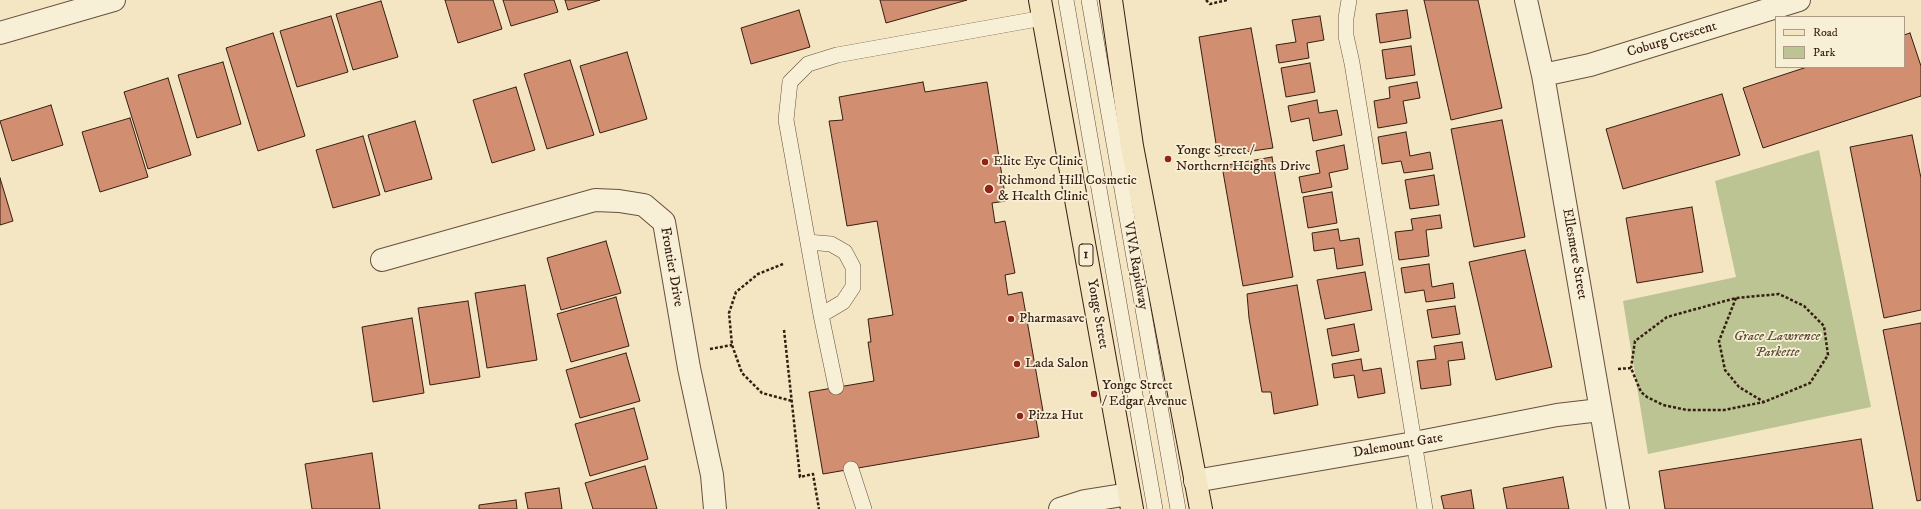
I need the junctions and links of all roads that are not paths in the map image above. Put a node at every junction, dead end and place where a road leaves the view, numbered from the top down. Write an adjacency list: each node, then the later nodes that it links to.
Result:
1 (114, 0): 9 (street)
2 (1066, 0): 23 (lane, VIVA Rapidway)
3 (1089, 0): 24 (lane, VIVA Rapidway)
4 (1111, 0): 18 (main road)
5 (1349, 0): 16 (lane)
6 (1526, 0): 10 (street, Ellesmere Street)
7 (1799, 0): 10 (street, Coburg Crescent)
8 (1041, 9): 11 (lane); 19 (main road, Yonge Street / 1)
9 (0, 33)
10 (1543, 75): 15 (street, Ellesmere Street)
11 (808, 242): 13 (lane); 13 (lane)
12 (382, 260): 20 (street, Frontier Drive)
13 (821, 314): 14 (lane)
14 (836, 387)
15 (1600, 410): 16 (street, Dalemount Gate); 27 (street, Ellesmere Street)
16 (1414, 443): 18 (street, Dalemount Gate); 26 (lane)
17 (851, 469): 21 (lane)
18 (1195, 481): 25 (main road)
19 (1131, 501): 22 (street)
20 (715, 509)
21 (864, 509)
22 (1060, 509)
23 (1155, 509)
24 (1178, 509)
25 (1201, 509)
26 (1425, 509)
27 (1618, 509)

